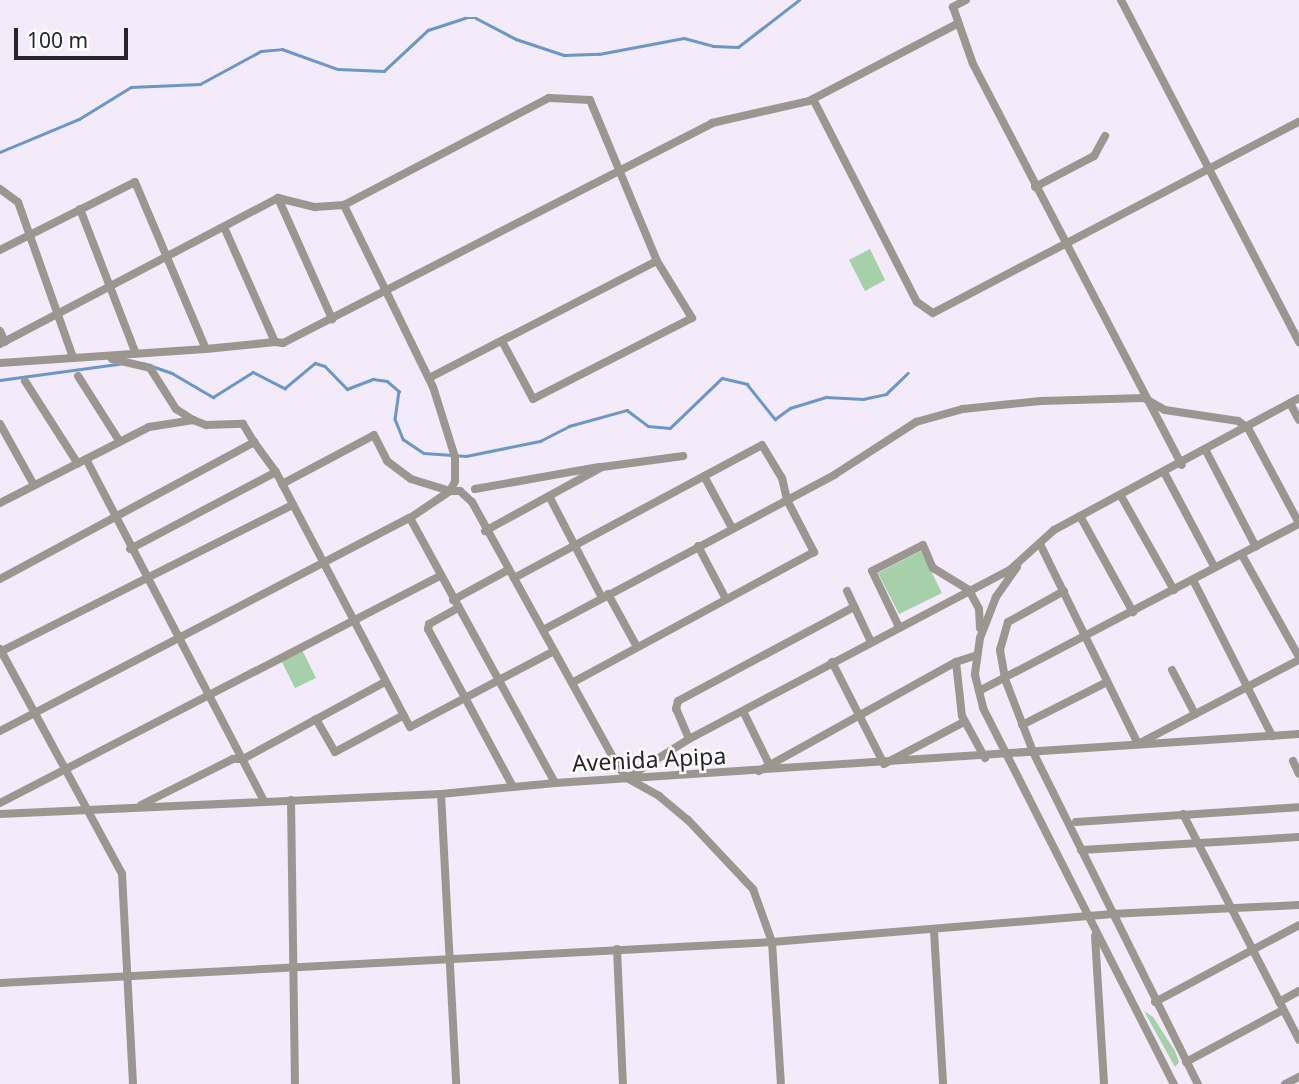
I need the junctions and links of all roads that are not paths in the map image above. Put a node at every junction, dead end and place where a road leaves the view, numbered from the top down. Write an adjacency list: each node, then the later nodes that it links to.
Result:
1 (966, 0): 3 (street)
2 (1121, 0): 7 (street)
3 (957, 24): 4 (street); 9 (street)
4 (813, 99): 8 (street); 16 (street)
5 (1299, 122): 7 (street)
6 (1105, 136): 9 (street)
7 (1209, 169): 16 (street); 26 (street)
8 (617, 171): 12 (street); 19 (street); 21 (street)
9 (1035, 187): 16 (street)
10 (0, 189): 15 (street)
11 (278, 198): 12 (street); 14 (street); 23 (street)
12 (344, 205): 21 (street)
13 (80, 209): 15 (street); 18 (street); 20 (street)
14 (224, 227): 18 (street); 25 (street)
15 (29, 234): 17 (street); 22 (street)
16 (1065, 243): 37 (street)
17 (0, 250)
18 (166, 256): 20 (street); 29 (street)
19 (657, 261): 28 (street); 28 (street)
20 (110, 286): 22 (street); 30 (street)
21 (384, 292): 23 (street); 35 (street)
22 (58, 313): 27 (street); 32 (street)
23 (332, 319): 25 (street)
24 (0, 331): 27 (street)
25 (275, 342): 29 (street)
26 (1299, 342)
27 (2, 343)
28 (503, 343): 35 (street)
29 (206, 349): 30 (street)
30 (135, 354): 31 (street)
31 (99, 356): 32 (street); 40 (street)
32 (73, 357): 33 (street)
33 (0, 363)
34 (78, 376): 44 (street)
35 (429, 378): 57 (street)
36 (25, 381): 48 (street)
37 (1144, 398): 43 (street); 49 (street); 60 (street)
38 (1299, 398): 39 (street)
39 (1290, 403): 41 (street); 43 (street)
40 (193, 420): 44 (street); 45 (street)
41 (1299, 420)
42 (0, 424): 55 (street)
43 (1248, 428): 46 (street); 66 (street)
44 (120, 442): 48 (street)
45 (254, 442): 51 (street); 63 (street)
46 (1206, 451): 49 (street); 73 (street)
47 (683, 456): 50 (street)
48 (82, 461): 55 (street); 63 (street)
49 (1182, 465): 52 (street)
50 (602, 467): 56 (street); 58 (street)
51 (276, 472): 54 (street); 74 (street)
52 (1165, 474): 59 (street); 78 (street)
53 (704, 476): 60 (street); 67 (street); 71 (street)
54 (282, 484): 57 (street); 62 (street)
55 (34, 485): 61 (street)
56 (475, 489)
57 (450, 491): 65 (street); 68 (street)
58 (550, 496): 68 (street); 71 (street)
59 (1121, 496): 64 (street); 86 (street)
60 (787, 500): 67 (street); 90 (street)
61 (0, 503)
62 (292, 505): 76 (street); 84 (street)
63 (114, 516): 74 (street); 82 (street)
64 (1080, 516): 70 (street); 93 (street)
65 (410, 518): 76 (street); 80 (street)
66 (1297, 525): 69 (street); 73 (street)
67 (732, 528): 72 (street)
68 (485, 531): 79 (street)
69 (1299, 538)
70 (1040, 544): 77 (street); 88 (street)
71 (573, 546): 81 (street); 89 (street)
72 (698, 546): 89 (street); 90 (street)
73 (1256, 547): 75 (street)
74 (130, 549): 84 (street)
75 (1242, 555): 78 (street); 105 (street)
76 (320, 562): 94 (street); 99 (street)
77 (1020, 563): 85 (street); 98 (street)
78 (1215, 568): 83 (street)
79 (508, 570): 81 (street); 91 (street)
80 (440, 576): 91 (street); 94 (street)
81 (514, 578): 96 (street)
82 (0, 579)
83 (1193, 580): 86 (street); 114 (street)
84 (147, 582): 99 (street); 102 (street)
85 (969, 590): 95 (street); 95 (street); 98 (street)
86 (1174, 590): 93 (street)
87 (847, 591): 92 (street)
88 (1064, 591): 97 (street); 109 (street)
89 (605, 596): 96 (street); 101 (street)
90 (726, 599): 101 (street)
91 (456, 604): 110 (street); 117 (street)
92 (854, 607): 100 (street); 129 (street)
93 (1133, 612): 97 (street)
94 (353, 622): 111 (street); 116 (street)
95 (899, 627): 100 (street)
96 (543, 630): 103 (street)
97 (1086, 637): 109 (street); 112 (street)
98 (980, 638): 104 (street)
99 (176, 639): 116 (street); 119 (street)
100 (871, 642): 106 (street)
101 (637, 647): 113 (street)
102 (0, 651): 119 (street)
103 (554, 651): 110 (street); 113 (street)
104 (975, 656): 107 (street); 115 (street)
105 (1299, 659): 114 (street)
106 (832, 662): 118 (street); 122 (street)
107 (956, 663): 122 (street); 124 (street)
108 (1171, 670): 120 (street)
109 (1005, 678): 115 (street); 125 (street)
110 (499, 680): 117 (street); 142 (street)
111 (385, 681): 121 (street); 123 (street)
112 (1107, 682): 125 (street); 130 (street)
113 (572, 683): 141 (street)
114 (1247, 687): 120 (street); 128 (street)
115 (978, 691): 132 (street)
116 (208, 694): 134 (street); 138 (street)
117 (465, 698): 121 (street); 143 (street)
118 (743, 711): 129 (street); 136 (street)
119 (34, 714): 126 (street); 138 (street)
120 (1195, 714): 130 (street)
121 (404, 715): 123 (street)
122 (857, 717): 136 (street); 137 (street)
123 (316, 719): 134 (street)
124 (964, 722): 133 (street); 137 (street)
125 (1022, 725): 131 (street)
126 (0, 731)
127 (1299, 734): 128 (street, Avenida Apipa)
128 (1272, 736): 130 (street, Avenida Apipa)
129 (690, 739): 141 (street)
130 (1138, 744): 131 (street, Avenida Apipa)
131 (1034, 754): 132 (street, Avenida Apipa); 156 (street)
132 (1005, 757): 133 (street, Avenida Apipa); 160 (street)
133 (985, 758): 137 (street, Avenida Apipa)
134 (243, 759): 145 (street); 148 (street)
135 (1293, 761): 140 (street)
136 (769, 764): 139 (street)
137 (884, 764): 139 (street, Avenida Apipa)
138 (64, 773): 147 (street); 150 (street)
139 (757, 773): 141 (street, Avenida Apipa)
140 (1299, 774)
141 (627, 778): 142 (street, Avenida Apipa); 164 (street)
142 (555, 783): 143 (street, Avenida Apipa)
143 (513, 787): 144 (street, Avenida Apipa)
144 (440, 794): 146 (street, Avenida Apipa); 167 (street)
145 (263, 799): 146 (street, Avenida Apipa); 148 (street, Avenida Apipa)
146 (291, 800): 168 (street)
147 (0, 803)
148 (139, 806): 150 (street, Avenida Apipa)
149 (1299, 807): 152 (street)
150 (83, 809): 151 (street, Avenida Apipa); 169 (street)
151 (0, 814)
152 (1183, 814): 153 (street); 155 (street)
153 (1076, 821)
154 (1299, 837): 155 (street)
155 (1195, 843): 156 (street); 158 (street)
156 (1081, 850): 159 (street)
157 (1299, 905): 158 (street)
158 (1228, 907): 159 (street); 166 (street)
159 (1110, 914): 160 (street); 172 (street)
160 (1085, 916): 162 (street); 163 (street)
161 (1299, 925): 166 (street)
162 (934, 931): 164 (street); 182 (street)
163 (1095, 933): 183 (street); 184 (street)
164 (772, 942): 165 (street); 181 (street)
165 (617, 950): 167 (street); 180 (street)
166 (1252, 951): 172 (street); 173 (street)
167 (448, 958): 168 (street); 179 (street)
168 (292, 966): 169 (street); 178 (street)
169 (127, 974): 170 (street); 177 (street)
170 (0, 983)
171 (1299, 991): 173 (street)
172 (1155, 1002): 175 (street)
173 (1281, 1006): 174 (street); 175 (street)
174 (1299, 1040)
175 (1186, 1062): 185 (street)
176 (1299, 1077): 186 (street)
177 (133, 1084)
178 (295, 1084)
179 (456, 1084)
180 (623, 1084)
181 (781, 1084)
182 (943, 1084)
183 (1104, 1084)
184 (1174, 1084)
185 (1198, 1084)
186 (1285, 1084)

